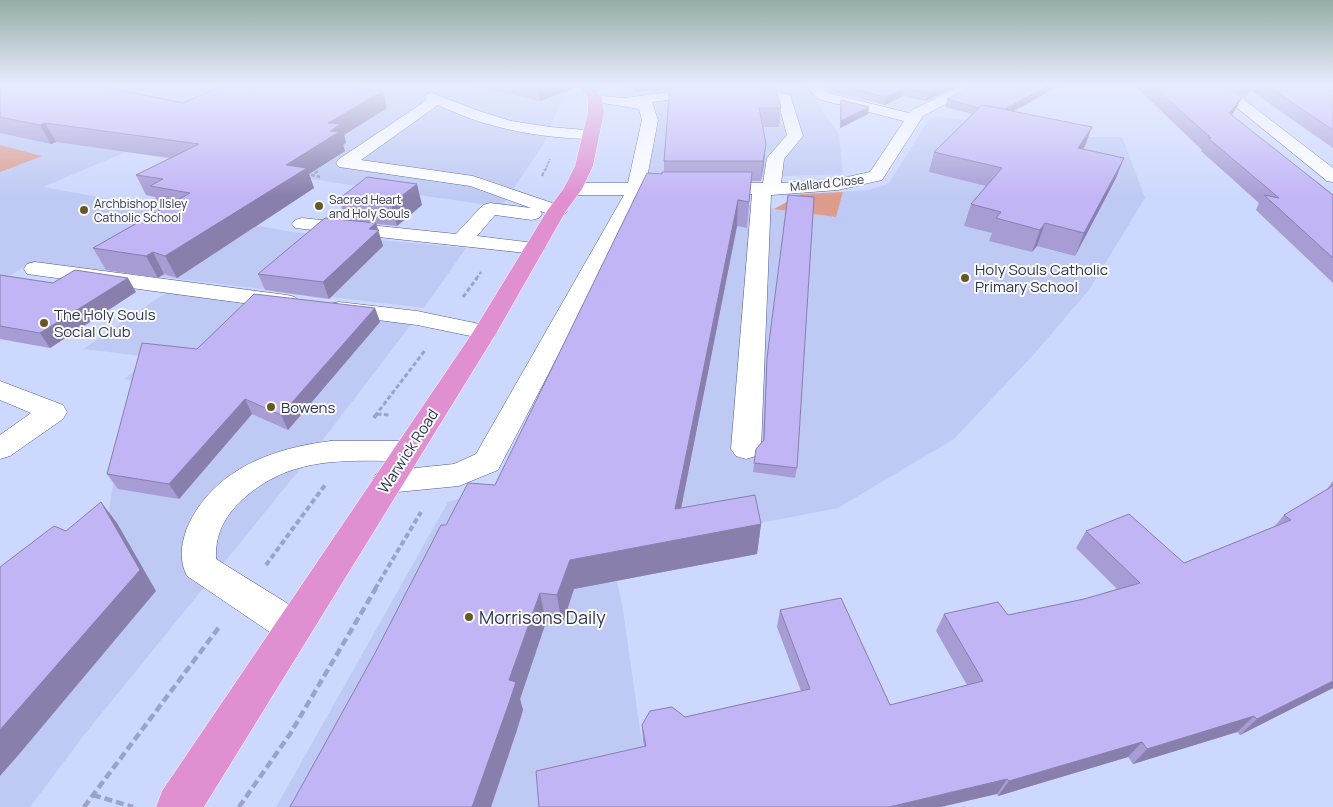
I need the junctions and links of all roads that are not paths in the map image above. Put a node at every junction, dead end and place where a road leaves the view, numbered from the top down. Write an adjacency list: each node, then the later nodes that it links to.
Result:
1 (402, 122): 14 (street)
2 (499, 122): 8 (street)
3 (594, 122): 8 (highway, Warwick Road)
4 (650, 122): 10 (street)
5 (791, 122): 13 (street)
6 (911, 122): 13 (street, Mallard Close)
7 (1262, 122): 9 (street)
8 (591, 134): 14 (highway, Warwick Road)
9 (1333, 178)
10 (636, 189): 11 (street); 14 (street); 24 (street)
11 (663, 189)
12 (699, 189): 13 (street, Mallard Close)
13 (766, 189): 22 (street)
14 (561, 206): 16 (street); 17 (highway, Warwick Road)
15 (302, 224): 16 (street)
16 (461, 241): 17 (street)
17 (535, 248): 19 (highway, Warwick Road)
18 (35, 269): 19 (street)
19 (485, 332): 23 (highway, Warwick Road)
20 (0, 390): 21 (street)
21 (0, 449)
22 (746, 449)
23 (407, 451): 24 (highway, Warwick Road); 25 (street)
24 (387, 482): 25 (highway, Warwick Road)
25 (293, 628): 26 (highway, Warwick Road)
26 (178, 807)

